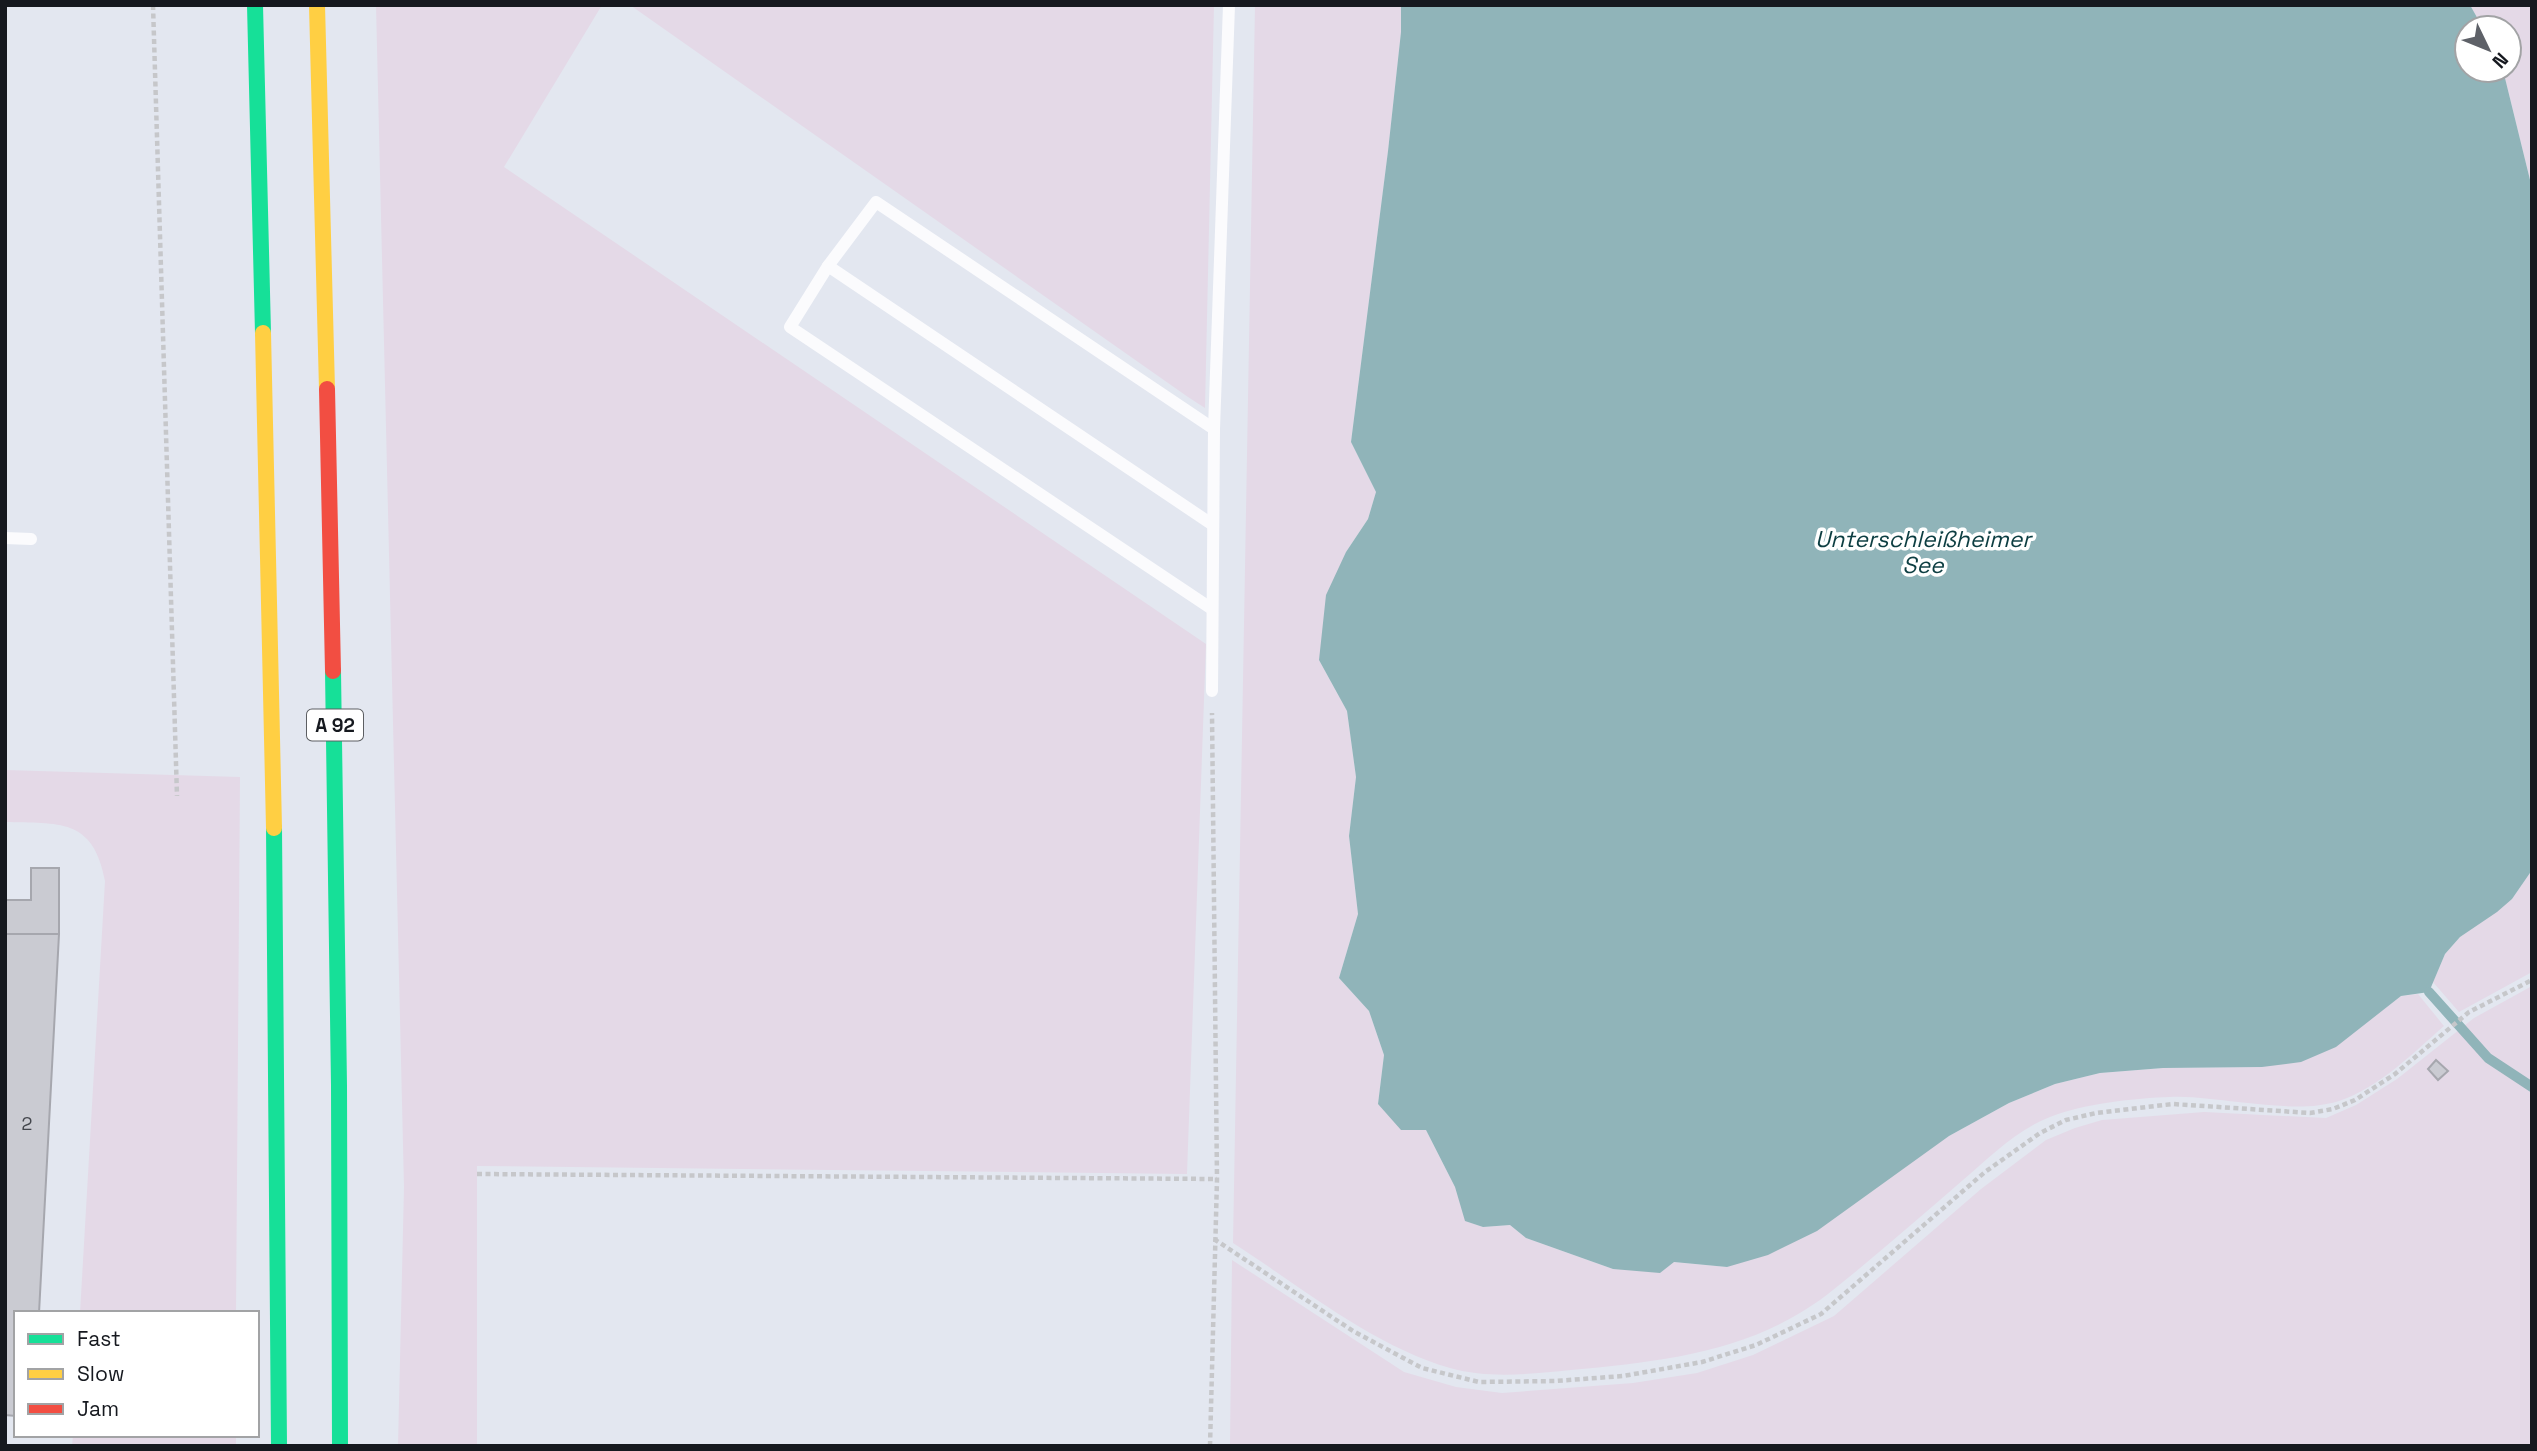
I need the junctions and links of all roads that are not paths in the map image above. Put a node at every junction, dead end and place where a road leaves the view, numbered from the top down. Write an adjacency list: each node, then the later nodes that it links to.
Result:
1 (256, 5): 11 (highway)
2 (317, 5): 12 (highway, A 92)
3 (1229, 5): 5 (lane)
4 (828, 266): 5 (lane); 6 (lane); 9 (lane)
5 (1213, 429): 6 (lane)
6 (1213, 525): 9 (lane)
7 (5, 538): 8 (lane)
8 (31, 540)
9 (1212, 609): 10 (lane)
10 (1212, 691)
11 (279, 1446)
12 (340, 1446)

